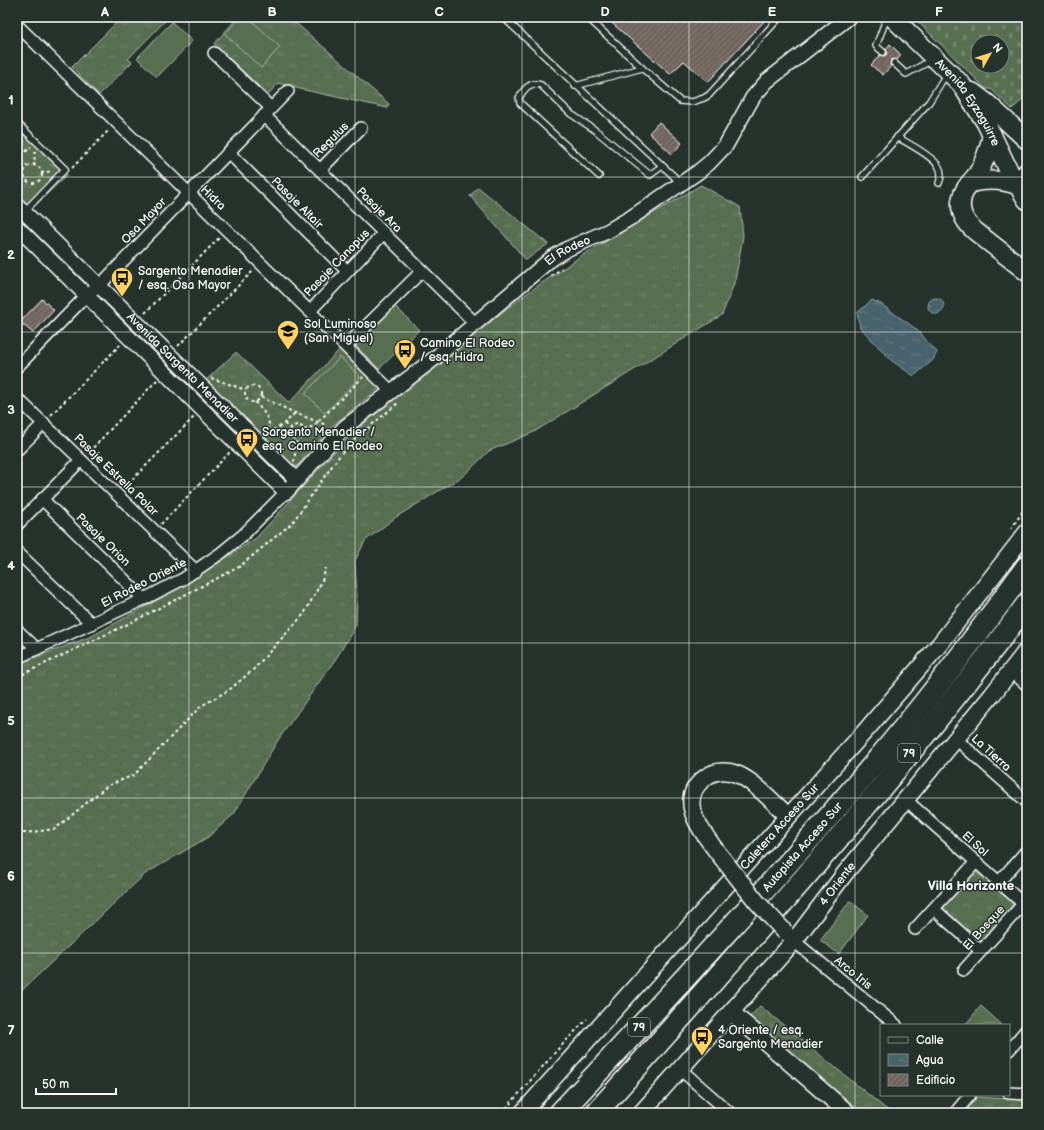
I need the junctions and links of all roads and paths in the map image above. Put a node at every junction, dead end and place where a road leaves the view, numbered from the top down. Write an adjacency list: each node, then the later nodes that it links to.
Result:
1 (503, 17): 15 (lane)
2 (587, 17): 12 (lane)
3 (780, 17): 12 (lane)
4 (849, 17): 39 (street, El Rodeo)
5 (887, 17): 8 (lane)
6 (892, 17): 10 (main road, Avenida Eyzaguirre)
7 (17, 24): 18 (street, Hidra)
8 (883, 52)
9 (214, 53): 17 (street, Pasaje Ara)
10 (935, 59): 11 (lane); 13 (main road, Avenida Eyzaguirre)
11 (894, 63)
12 (642, 68): 15 (lane)
13 (948, 71): 14 (main road, Avenida Eyzaguirre); 22 (lane)
14 (960, 84): 21 (main road, Avenida Eyzaguirre); 23 (main road)
15 (576, 86): 28 (lane)
16 (288, 91): 17 (street, Osa Mayor)
17 (268, 112): 25 (street, Osa Mayor); 31 (street, Pasaje Ara)
18 (117, 122): 30 (path); 40 (street, Hidra)
19 (17, 123): 24 (lane)
20 (361, 128): 31 (street, Regulus)
21 (992, 135): 36 (main road, Avenida Eyzaguirre); 38 (main road)
22 (897, 137): 35 (lane); 37 (lane)
23 (1027, 140)
24 (36, 142): 26 (path); 27 (path); 30 (lane)
25 (228, 152): 40 (street, Osa Mayor); 47 (street, Pasaje Altair)
26 (18, 158): 29 (path)
27 (34, 166): 29 (path); 32 (path)
28 (662, 166): 33 (lane); 39 (lane)
29 (28, 167): 32 (path)
30 (65, 169): 42 (lane)
31 (320, 170): 45 (street, Pasaje Ara)
32 (24, 176): 34 (path)
33 (599, 176)
34 (17, 177)
35 (862, 177)
36 (1022, 178): 38 (main road); 41 (main road, Avenida Eyzaguirre)
37 (939, 183)
38 (970, 183): 49 (main road)
39 (682, 184): 54 (street, El Rodeo)
40 (189, 193): 44 (street, Hidra); 50 (street, Osa Mayor)
41 (1027, 200)
42 (20, 208): 50 (street, Avenida Sargento Menadier)
43 (17, 227): 51 (street, Avenida Sargento Menadier)
44 (227, 230): 46 (street, Hidra); 53 (path)
45 (384, 233): 47 (street, Pasaje Canopus); 48 (street, Pasaje Ara)
46 (261, 263): 52 (street, Hidra); 57 (path)
47 (347, 271): 52 (street, Pasaje Canopus)
48 (422, 271): 54 (street, Pasaje Ara); 56 (street)
49 (1027, 272)
50 (100, 285): 51 (street, Osa Mayor); 78 (street, Avenida Sargento Menadier)
51 (87, 295): 55 (street, Avenida Sargento Menadier); 58 (street, Osa Mayor)
52 (310, 311): 56 (street, Hidra)
53 (143, 315)
54 (475, 323): 61 (street, El Rodeo)
55 (129, 336): 60 (street, Avenida Sargento Menadier); 68 (path)
56 (346, 346): 59 (street, Hidra)
57 (177, 347)
58 (17, 367)
59 (370, 370): 61 (street, Hidra); 67 (path)
60 (165, 372): 65 (street, Avenida Sargento Menadier); 76 (path)
61 (391, 391): 78 (street, El Rodeo)
62 (261, 396): 64 (path); 64 (path); 66 (path)
63 (17, 398): 68 (street, Pasaje Estrella Polar)
64 (255, 401): 69 (path)
65 (202, 409): 74 (street, Avenida Sargento Menadier); 80 (path)
66 (295, 413): 67 (path); 69 (path)
67 (319, 422): 70 (path); 72 (path)
68 (44, 423): 75 (street); 76 (street, Pasaje Estrella Polar)
69 (284, 424): 71 (path)
70 (326, 425)
71 (290, 428): 72 (path); 73 (path)
72 (304, 430): 73 (path)
73 (297, 439): 77 (path)
74 (238, 444): 79 (street, Avenida Sargento Menadier); 83 (path)
75 (17, 450)
76 (81, 460): 80 (street, Pasaje Estrella Polar); 81 (street)
77 (294, 462)
78 (297, 480): 79 (street, El Rodeo)
79 (286, 492): 88 (street, El Rodeo Oriente)
80 (118, 494): 83 (street, Pasaje Estrella Polar)
81 (42, 499): 82 (street); 89 (street, Pasaje Orion)
82 (17, 525)
83 (156, 530): 88 (street, Pasaje Estrella Polar)
84 (1027, 532): 101 (main road, Caletera Acceso Sur)
85 (17, 552): 91 (street)
86 (1027, 566): 121 (highway, Autopista Acceso Sur / 79)
87 (326, 568): 102 (path)
88 (196, 571): 89 (street, El Rodeo Oriente)
89 (144, 599): 91 (street, El Rodeo Oriente)
90 (1027, 604): 122 (highway, Autopista Acceso Sur / 79)
91 (92, 624): 93 (street, El Rodeo Oriente)
92 (17, 630): 93 (street)
93 (37, 650): 95 (street, El Rodeo Oriente)
94 (1027, 650): 96 (main road, 4 Oriente)
95 (17, 658)
96 (1011, 671): 97 (street); 98 (main road, 4 Oriente)
97 (1027, 685)
98 (956, 739): 99 (main road, 4 Oriente); 100 (street, La Tierra)
99 (906, 800): 104 (street, El Sol); 109 (main road, 4 Oriente)
100 (1027, 802)
101 (788, 816): 109 (main road, bridge); 120 (main road, Caletera Acceso Sur)
102 (17, 833)
103 (1027, 850): 105 (street)
104 (976, 862): 105 (street, El Sol); 107 (street)
105 (999, 882): 106 (street, El Sol)
106 (1025, 905): 110 (street, El Bosque)
107 (934, 909): 108 (street); 110 (street)
108 (915, 929)
109 (789, 936): 112 (main road, 4 Oriente); 113 (street, Arco Iris)
110 (981, 951): 111 (street, El Bosque)
111 (964, 970)
112 (731, 1012): 116 (main road, 4 Oriente); 125 (main road)
113 (895, 1024)
114 (1027, 1029): 115 (street)
115 (1010, 1049)
116 (680, 1069): 123 (main road, 4 Oriente); 124 (street)
117 (1010, 1093): 118 (street)
118 (1027, 1094)
119 (969, 1096): 126 (street)
120 (522, 1113)
121 (560, 1113)
122 (596, 1113)
123 (641, 1113)
124 (730, 1113)
125 (848, 1113)
126 (955, 1113)

